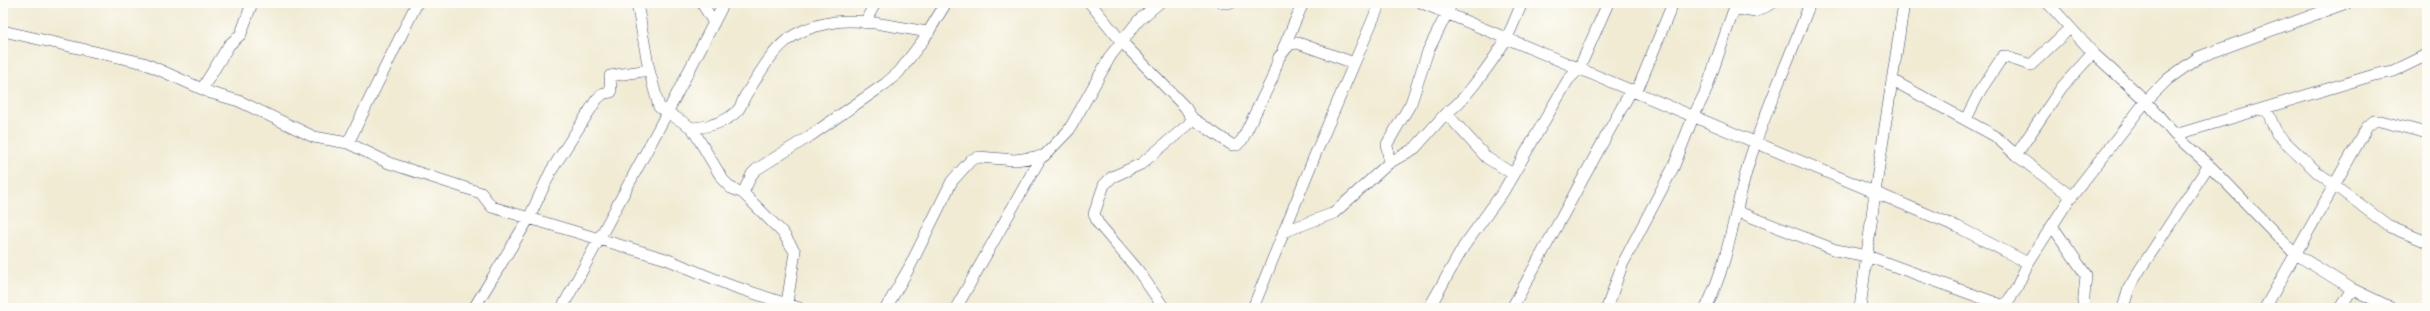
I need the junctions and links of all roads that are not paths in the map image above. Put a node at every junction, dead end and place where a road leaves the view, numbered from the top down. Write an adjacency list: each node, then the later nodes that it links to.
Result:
1 (252, 3): 39 (street)
2 (417, 3): 51 (street)
3 (637, 3): 37 (street)
4 (702, 3): 25 (street)
5 (724, 3): 25 (street)
6 (875, 3): 26 (street)
7 (946, 3): 29 (street)
8 (1090, 3): 31 (street)
9 (1159, 3): 31 (street)
10 (1223, 3): 11 (street)
11 (1231, 3)
12 (1303, 3): 32 (street)
13 (1380, 3): 35 (street)
14 (1422, 3): 24 (street)
15 (1452, 3): 24 (street)
16 (1522, 3): 30 (street)
17 (1608, 3): 36 (street)
18 (1673, 3): 40 (street)
19 (1773, 3): 45 (street)
20 (1810, 3): 52 (street)
21 (1904, 3): 38 (street)
22 (2048, 3): 27 (street)
23 (2346, 3): 41 (street)
24 (1448, 14): 30 (street); 55 (street)
25 (714, 23): 43 (street)
26 (865, 23): 29 (street); 48 (street)
27 (2070, 28): 33 (street); 47 (street)
28 (3, 31): 39 (street)
29 (929, 32): 60 (street)
30 (1507, 37): 36 (street); 44 (street)
31 (1121, 40): 46 (street); 54 (street)
32 (1283, 49): 35 (street); 46 (street)
33 (2093, 53): 41 (street); 53 (street)
34 (2427, 53): 42 (street)
35 (1354, 63): 65 (street)
36 (1579, 68): 40 (street); 57 (street)
37 (649, 70): 43 (street); 63 (street)
38 (1892, 80): 47 (street); 59 (street)
39 (202, 89): 51 (street)
40 (1634, 90): 45 (street); 82 (street)
41 (2146, 101): 50 (street); 61 (street)
42 (2266, 108): 50 (street); 58 (street)
43 (667, 113): 48 (street); 66 (street)
44 (1446, 113): 55 (street); 57 (street)
45 (1693, 117): 52 (street); 83 (street)
46 (1192, 118): 79 (street)
47 (1966, 119): 53 (street)
48 (692, 128): 60 (street)
49 (2427, 133): 58 (street)
50 (2175, 135): 56 (street)
51 (348, 143): 63 (street)
52 (1755, 143): 59 (street); 62 (street)
53 (2016, 155): 61 (street)
54 (1041, 157): 77 (street); 78 (street)
55 (1389, 163): 65 (street)
56 (2209, 165): 68 (street); 87 (street)
57 (1513, 174): 81 (street)
58 (2335, 186): 67 (street); 68 (street)
59 (1875, 192): 69 (street); 70 (street)
60 (743, 193): 72 (street)
61 (2072, 197): 64 (street)
62 (1736, 211): 69 (street); 84 (street)
63 (529, 218): 66 (street); 74 (street)
64 (2052, 227): 70 (street); 86 (street)
65 (1283, 232): 80 (street)
66 (599, 239): 72 (street); 75 (street)
67 (2427, 242)
68 (2294, 253): 71 (street); 88 (street)
69 (1867, 256): 73 (street); 85 (street)
70 (2028, 263): 73 (street)
71 (2352, 290): 89 (street); 90 (street)
72 (787, 303): 76 (street)
73 (2003, 307)
74 (474, 308)
75 (562, 308)
76 (799, 308)
77 (886, 308)
78 (956, 308)
79 (1164, 308)
80 (1253, 308)
81 (1429, 308)
82 (1512, 308)
83 (1607, 308)
84 (1706, 308)
85 (1860, 308)
86 (2083, 308)
87 (2123, 308)
88 (2265, 308)
89 (2340, 308)
90 (2392, 308)

